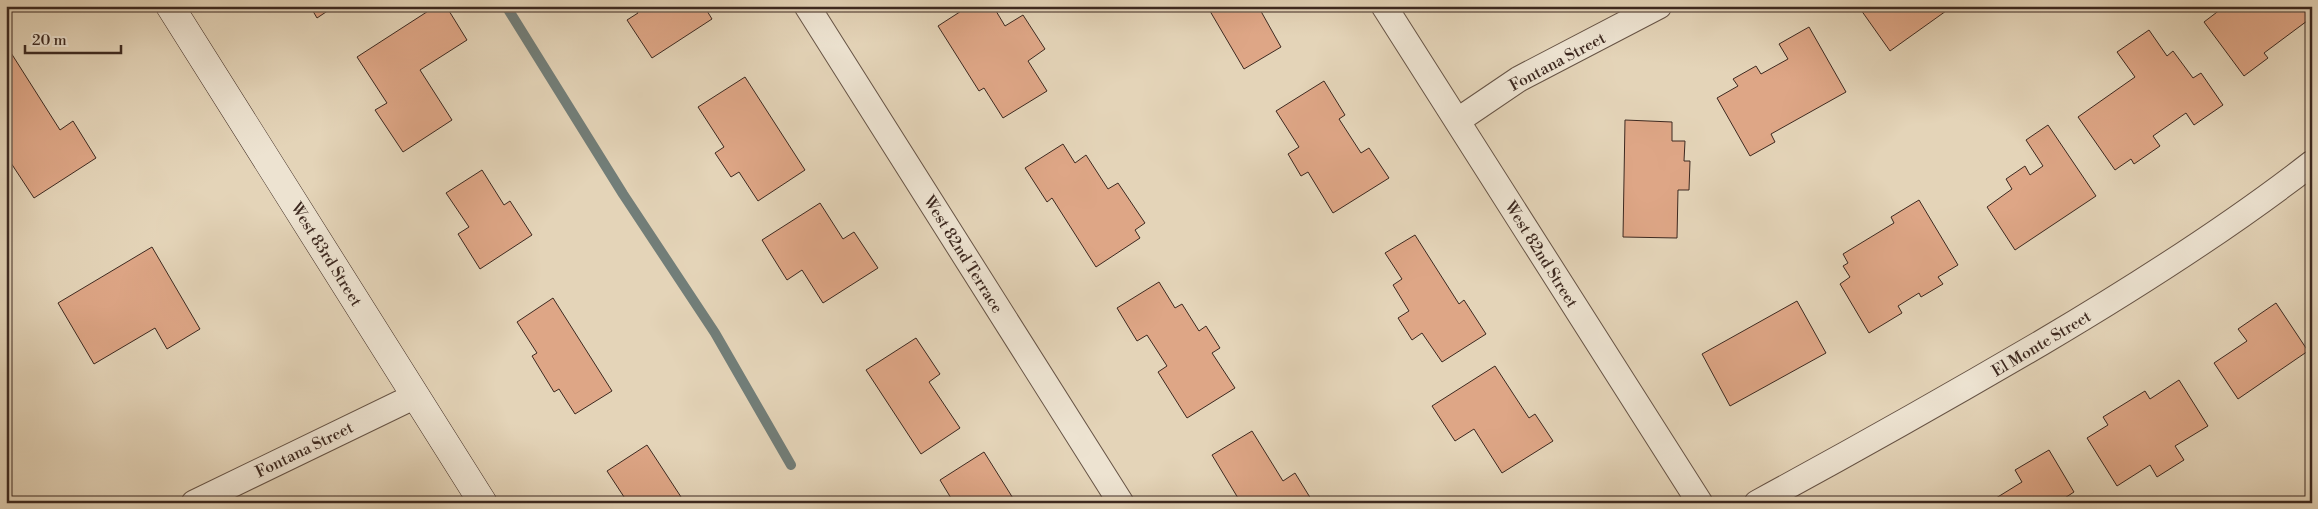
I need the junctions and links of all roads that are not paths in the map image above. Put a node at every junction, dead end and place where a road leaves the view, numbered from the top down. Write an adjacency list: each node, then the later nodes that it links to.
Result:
1 (170, 6): 7 (street, West 83rd Street)
2 (807, 6): 10 (street, West 82nd Terrace)
3 (1384, 6): 5 (street, West 82nd Street)
4 (1659, 6): 5 (street, Fontana Street)
5 (1457, 120): 11 (street, West 82nd Street)
6 (2312, 163): 12 (street, El Monte Street)
7 (415, 396): 8 (street, Fontana Street); 9 (street, West 83rd Street)
8 (194, 503)
9 (483, 503)
10 (1121, 503)
11 (1700, 503)
12 (1757, 503)

